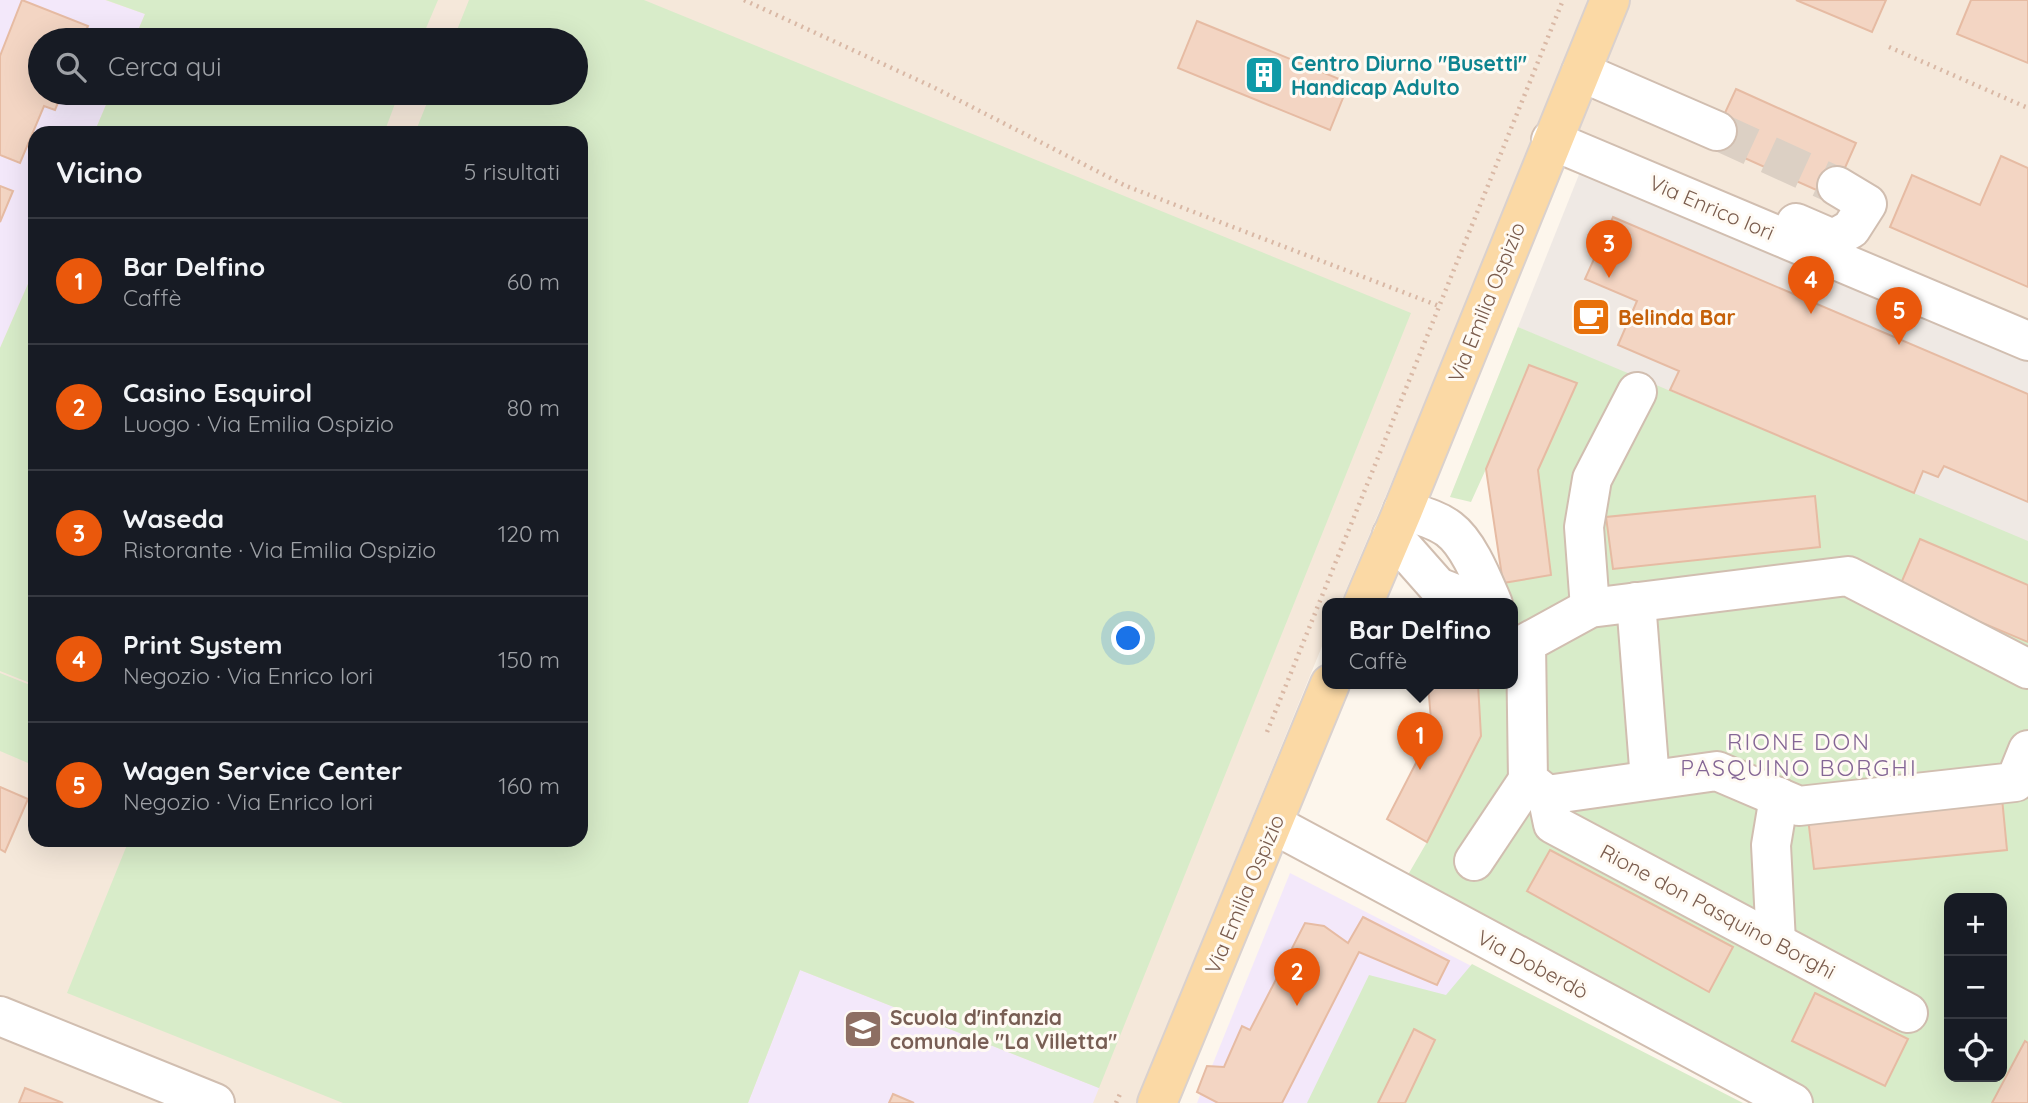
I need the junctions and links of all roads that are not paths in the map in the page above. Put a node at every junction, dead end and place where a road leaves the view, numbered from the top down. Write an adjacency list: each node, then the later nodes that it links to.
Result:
1 (1610, 0): 2 (main road, Via Emilia Ospizio)
2 (1581, 72): 3 (street); 4 (main road, Via Emilia Ospizio)
3 (1717, 131)
4 (1555, 132): 5 (street); 6 (street, Via Enrico Iori); 8 (main road, Via Emilia Ospizio)
5 (1837, 186)
6 (2028, 341)
7 (1637, 392): 13 (street)
8 (1398, 522): 9 (main road, Via Emilia Ospizio); 10 (street); 11 (street)
9 (1366, 598)
10 (1466, 598)
11 (1490, 598)
12 (1636, 602): 13 (street, Rione don Pasquino Borghi); 15 (street, Rione don Pasquino Borghi); 18 (street)
13 (1590, 608): 14 (street, Rione don Pasquino Borghi)
14 (1519, 636): 19 (street, Rione don Pasquino Borghi)
15 (2028, 670)
16 (1328, 689): 21 (main road, Via Emilia Ospizio)
17 (2028, 750): 20 (street)
18 (1650, 780): 19 (street); 20 (street)
19 (1537, 788): 22 (street); 23 (street, Rione don Pasquino Borghi)
20 (1779, 797): 23 (street)
21 (1273, 824): 27 (main road, Via Emilia Ospizio); 28 (street, Via Doberdò)
22 (1474, 861)
23 (1776, 942): 24 (street, Rione don Pasquino Borghi)
24 (1908, 1013)
25 (0, 1016): 26 (street)
26 (215, 1103)
27 (1157, 1103)
28 (1793, 1103)

